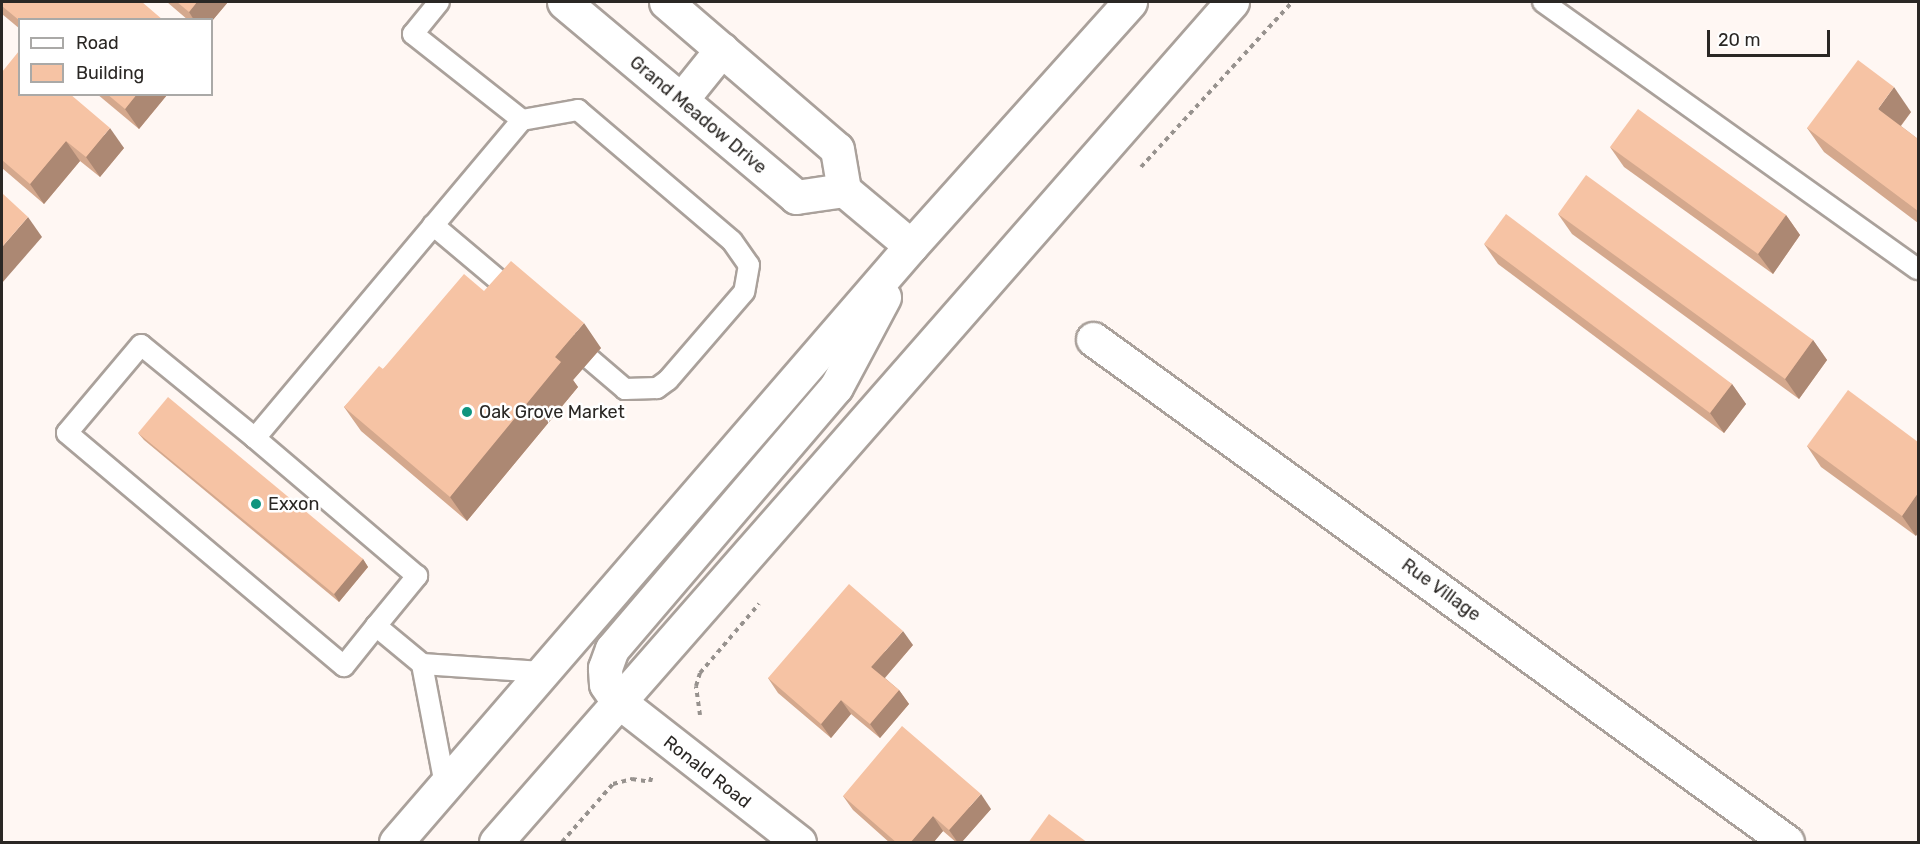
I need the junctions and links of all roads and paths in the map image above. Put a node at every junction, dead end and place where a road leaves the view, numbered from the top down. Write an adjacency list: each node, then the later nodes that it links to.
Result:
1 (439, 2): 10 (lane)
2 (564, 2): 9 (main road, Grand Meadow Drive)
3 (666, 2): 8 (main road)
4 (1130, 2): 14 (main road)
5 (1232, 2): 24 (main road)
6 (1292, 2): 11 (path)
7 (1543, 2): 15 (lane)
8 (722, 49): 9 (main road); 12 (main road)
9 (681, 100): 12 (main road, Grand Meadow Drive)
10 (522, 120): 13 (lane); 17 (lane)
11 (1132, 177)
12 (844, 190): 14 (main road)
13 (433, 225): 16 (lane); 19 (lane)
14 (910, 246): 23 (main road); 24 (main road)
15 (1918, 269)
16 (526, 305)
17 (554, 328)
18 (1093, 339): 32 (main road, Rue Village)
19 (255, 438): 21 (lane); 21 (lane)
20 (761, 602): 25 (path)
21 (376, 626): 22 (lane)
22 (422, 664): 23 (lane); 27 (lane)
23 (542, 672): 27 (main road)
24 (617, 700): 29 (main road); 31 (main road, Ronald Road)
25 (694, 721)
26 (653, 773): 30 (path)
27 (445, 785): 28 (main road)
28 (396, 843)
29 (496, 843)
30 (562, 843)
31 (799, 843)
32 (1787, 843)

